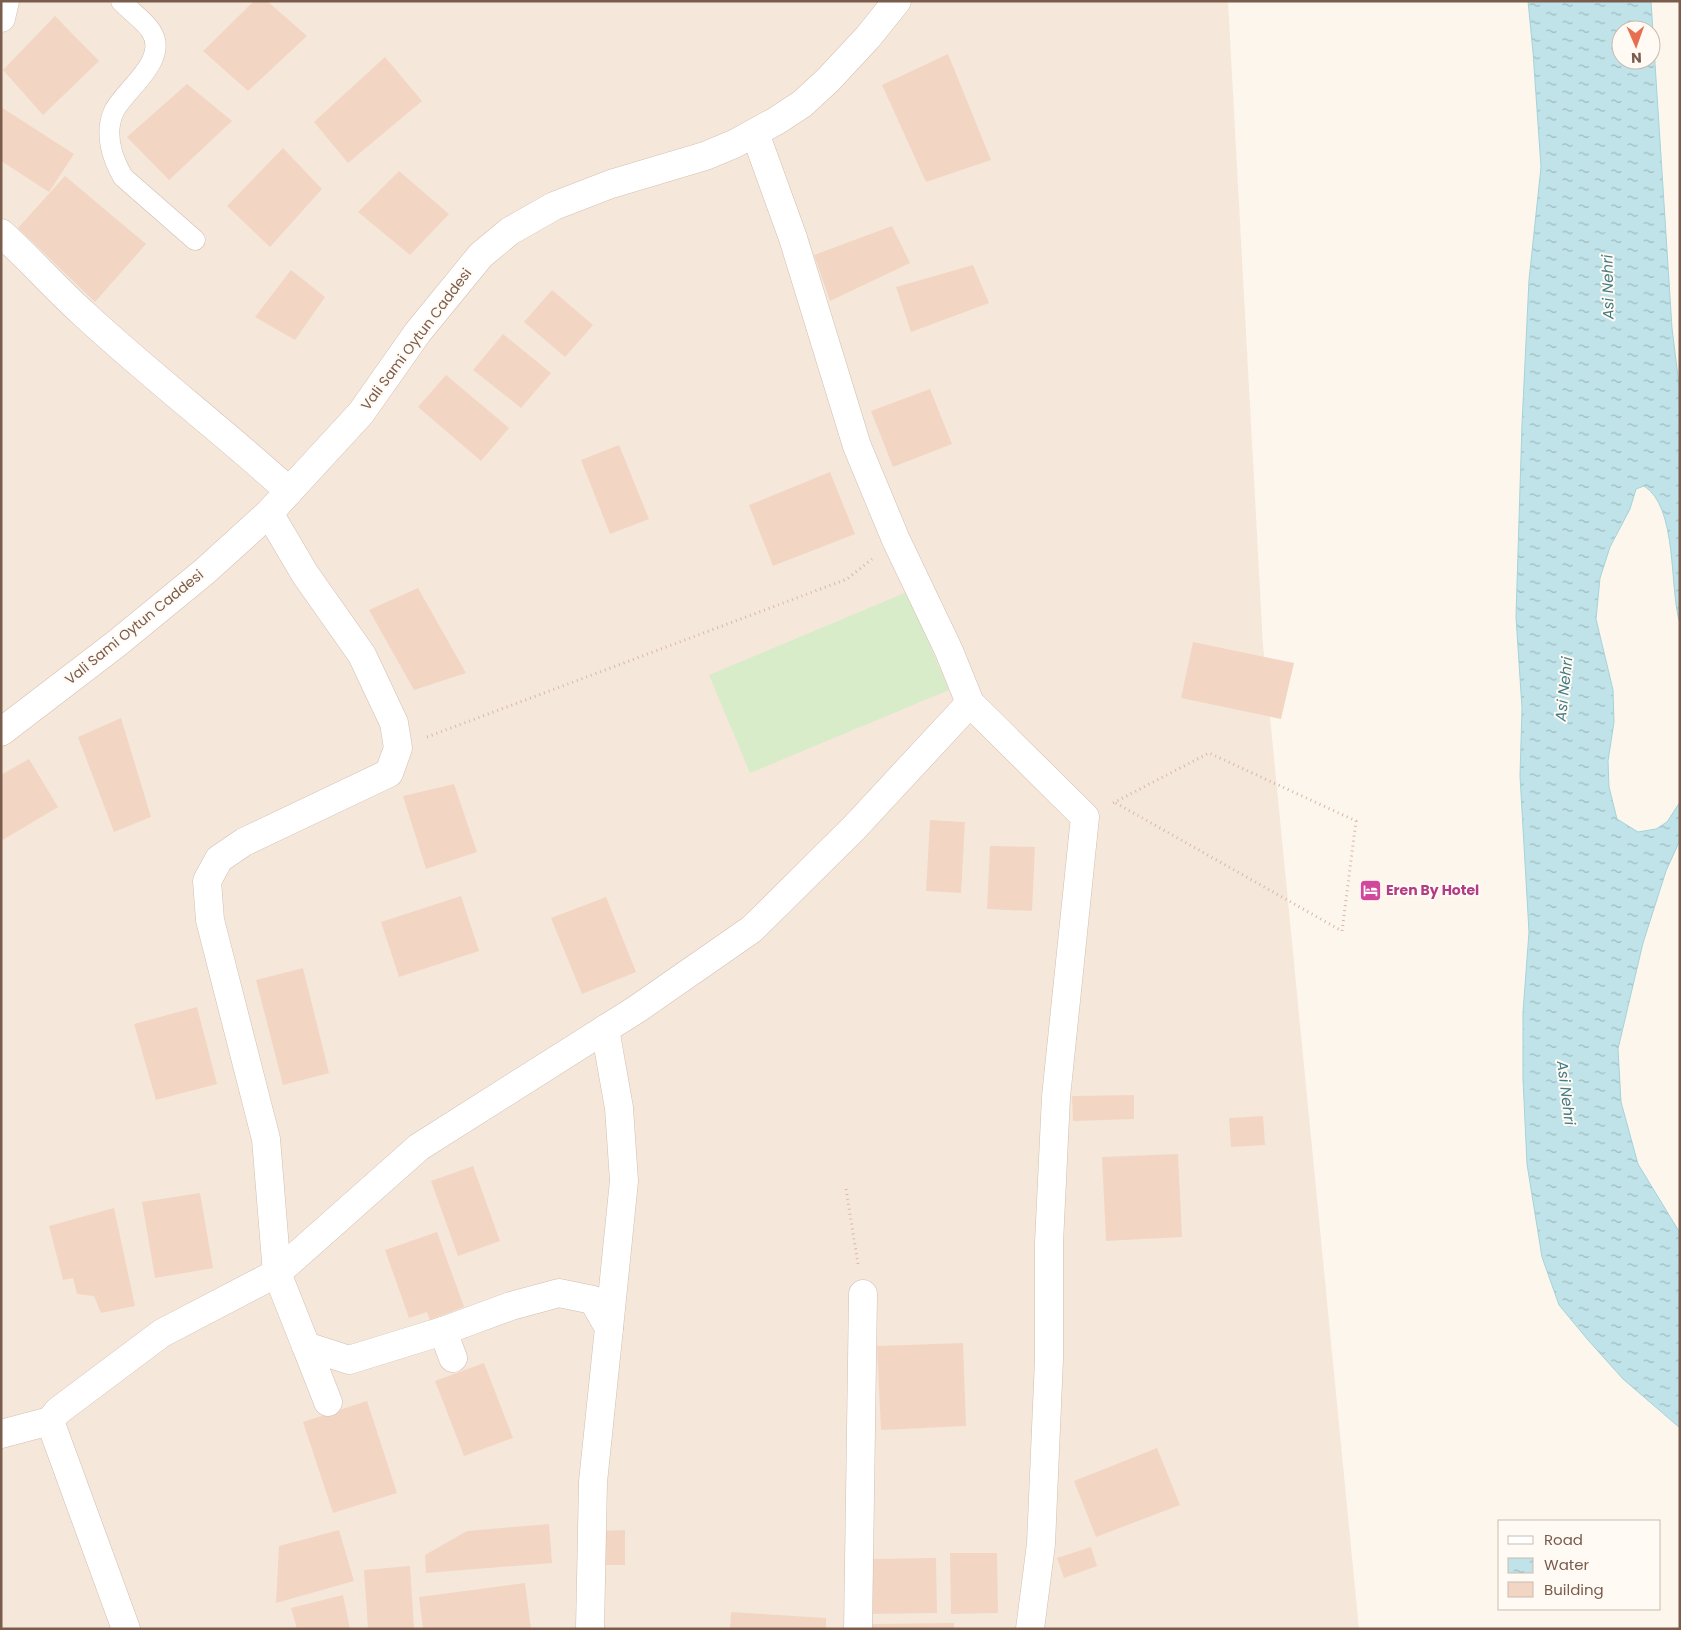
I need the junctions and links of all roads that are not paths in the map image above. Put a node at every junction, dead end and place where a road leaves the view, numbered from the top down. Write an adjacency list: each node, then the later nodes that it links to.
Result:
1 (5, 1): 4 (street)
2 (121, 1): 7 (lane)
3 (897, 1): 5 (street, Vali Sami Oytun Caddesi)
4 (1, 18)
5 (755, 133): 8 (street, Vali Sami Oytun Caddesi); 10 (street)
6 (3, 238): 8 (street)
7 (195, 240)
8 (289, 491): 9 (street, Vali Sami Oytun Caddesi)
9 (269, 513): 11 (street, Vali Sami Oytun Caddesi); 13 (street)
10 (970, 704): 12 (street); 25 (street)
11 (1, 732)
12 (605, 1029): 13 (street); 15 (street)
13 (278, 1273): 17 (street); 20 (street)
14 (863, 1294): 24 (street)
15 (609, 1328): 16 (street); 23 (street)
16 (443, 1331): 17 (street); 18 (street)
17 (306, 1346): 19 (street)
18 (453, 1358)
19 (328, 1402)
20 (50, 1421): 21 (street); 22 (street)
21 (1, 1434)
22 (126, 1629)
23 (590, 1629)
24 (858, 1629)
25 (1030, 1629)

